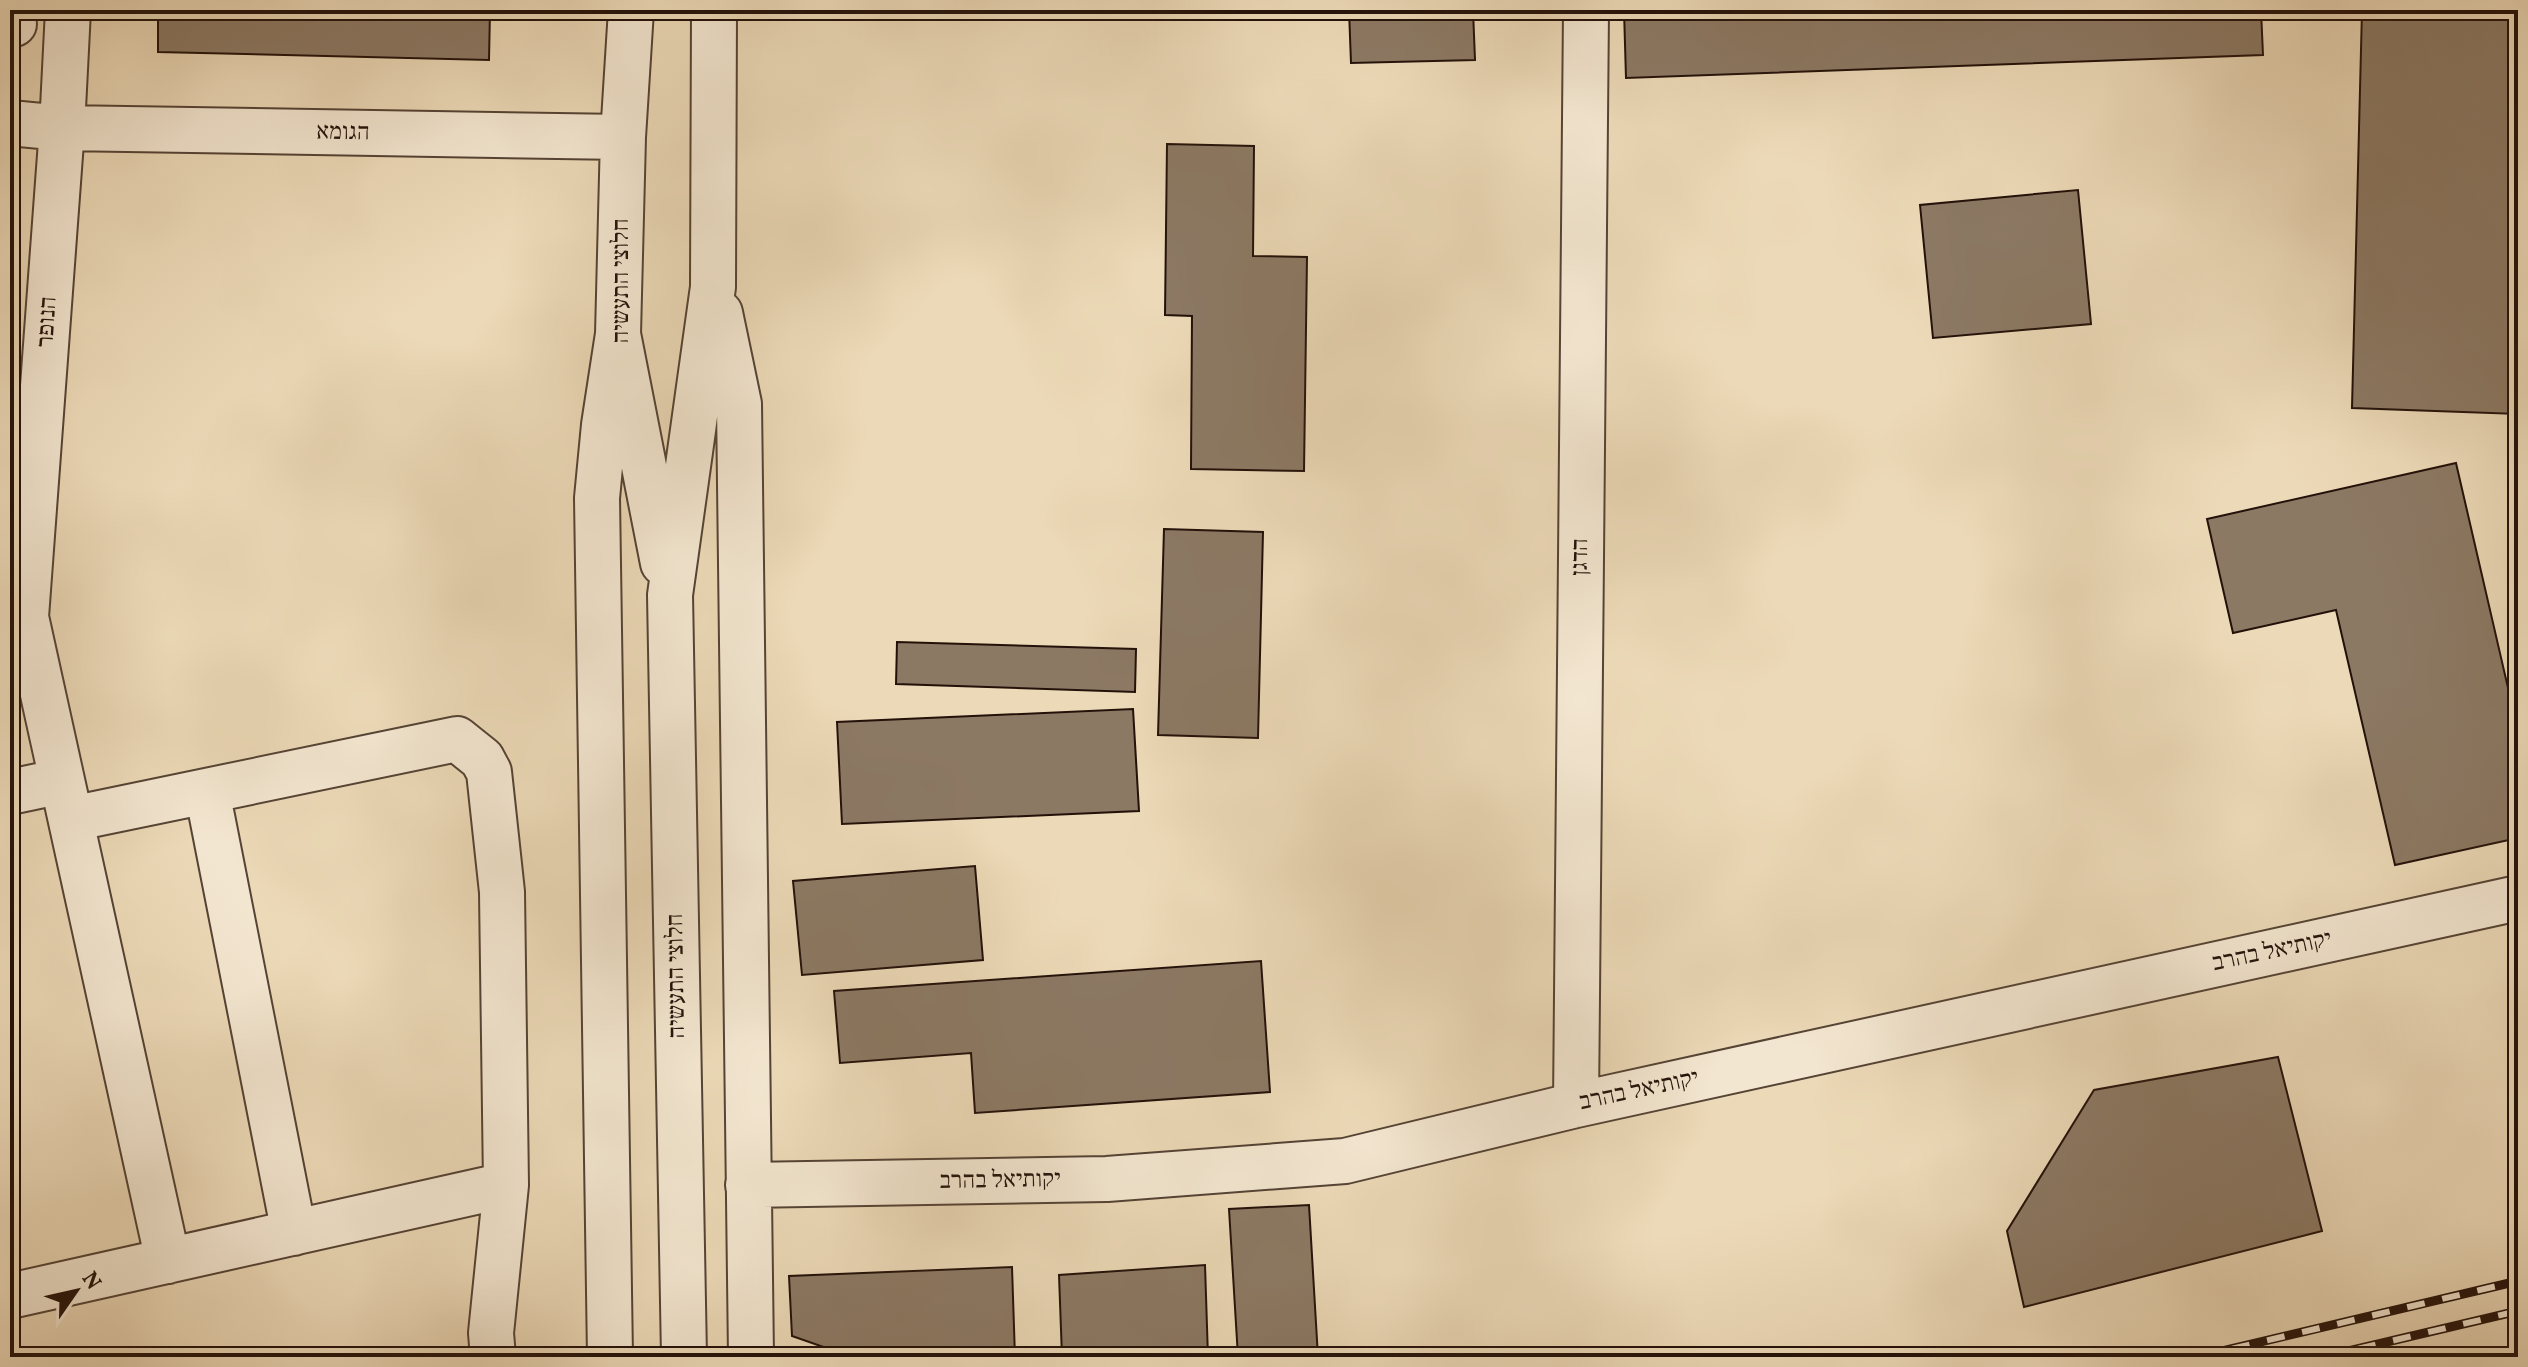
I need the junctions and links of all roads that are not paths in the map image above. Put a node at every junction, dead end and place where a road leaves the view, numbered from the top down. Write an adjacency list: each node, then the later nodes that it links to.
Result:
1 (68, 10): 6 (street, הנופר)
2 (631, 10): 7 (street, חלוצי התעשיה)
3 (714, 10): 8 (street, חלוצי התעשיה)
4 (1586, 10): 16 (street, הדגן)
5 (10, 123): 6 (street, הגומא)
6 (62, 128): 7 (street, הגומא); 11 (street, הנופר)
7 (623, 137): 9 (street, חלוצי התעשיה)
8 (713, 287): 10 (street, חלוצי התעשיה); 18 (street)
9 (618, 334): 10 (street, חלוצי התעשיה); 23 (street)
10 (670, 595): 24 (street, חלוצי התעשיה)
11 (18, 619): 14 (street, הנופר)
12 (207, 791): 14 (street); 17 (street); 19 (street)
13 (10, 792): 14 (street)
14 (66, 800): 20 (street, הנופר)
15 (2518, 898): 16 (street, יקותיאל בהרב)
16 (1576, 1105): 18 (street, יקותיאל בהרב)
17 (506, 1185): 19 (street); 22 (street)
18 (748, 1185): 25 (street)
19 (294, 1233): 20 (street)
20 (168, 1261): 21 (street)
21 (10, 1296)
22 (493, 1357)
23 (610, 1357)
24 (684, 1357)
25 (751, 1357)

